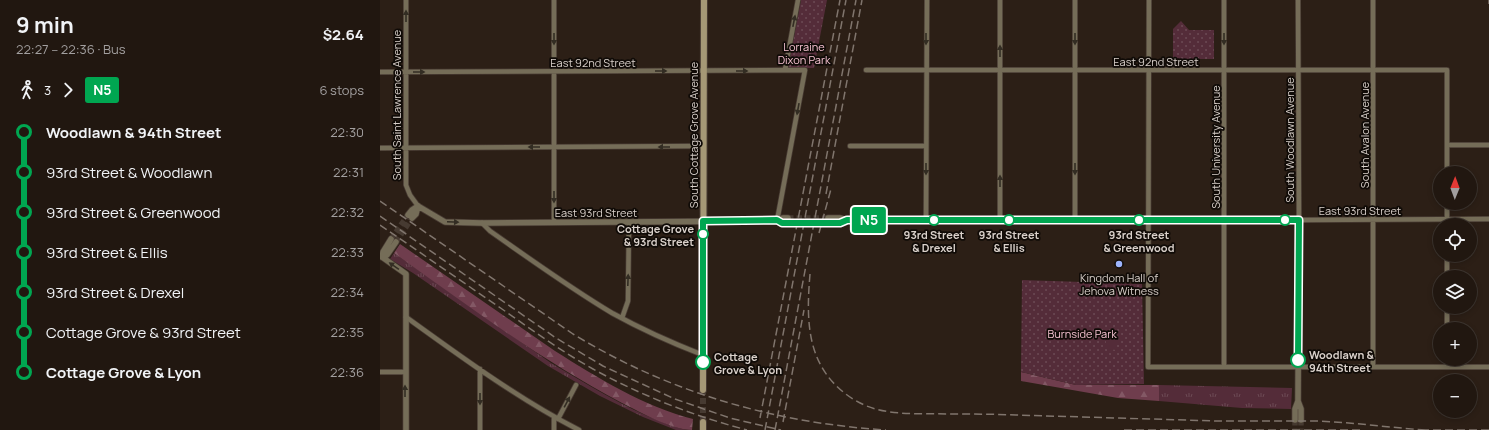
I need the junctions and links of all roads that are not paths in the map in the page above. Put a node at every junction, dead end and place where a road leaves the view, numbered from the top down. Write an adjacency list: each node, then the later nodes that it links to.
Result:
1 (406, 0): 23 (street, South Saint Lawrence Avenue, one-way to 1)
2 (554, 0): 24 (street, one-way to 24)
3 (704, 0): 21 (main road, South Cottage Grove Avenue)
4 (798, 0): 12 (street, one-way to 4)
5 (927, 0): 14 (street, one-way to 14)
6 (1000, 0): 15 (street, one-way to 6)
7 (1075, 0): 16 (street, one-way to 16)
8 (1149, 0): 17 (street)
9 (1224, 0): 18 (street, South University Avenue, one-way to 18)
10 (1298, 0): 19 (street, South Woodlawn Avenue)
11 (1373, 0): 20 (street, South Avalon Avenue)
12 (785, 70): 21 (street, East 92nd Street, one-way to 12); 39 (street, East 92nd Street, one-way to 39)
13 (866, 70): 14 (street, East 92nd Street)
14 (926, 70): 15 (street, East 92nd Street); 29 (street)
15 (1000, 70): 16 (street, East 92nd Street); 43 (street, one-way to 15)
16 (1075, 70): 17 (street, East 92nd Street); 44 (street, one-way to 44)
17 (1149, 70): 18 (street, East 92nd Street); 45 (street)
18 (1224, 70): 19 (street, East 92nd Street); 46 (street, South University Avenue)
19 (1299, 70): 20 (street, East 92nd Street); 47 (street, South Woodlawn Avenue)
20 (1373, 70): 25 (street, East 92nd Street); 48 (street, South Avalon Avenue)
21 (703, 71): 24 (street, East 92nd Street, one-way to 21); 27 (main road, South Cottage Grove Avenue)
22 (380, 72): 23 (street, East 92nd Street)
23 (406, 72): 24 (street, East 92nd Street, one-way to 24); 32 (street, South Saint Lawrence Avenue)
24 (554, 72): 30 (street)
25 (1447, 145): 26 (street); 33 (street)
26 (1489, 145)
27 (703, 146): 30 (street, one-way to 30); 49 (main road, South Cottage Grove Avenue)
28 (850, 146): 29 (street)
29 (926, 146): 42 (street, one-way to 42)
30 (554, 147): 32 (street, one-way to 32); 50 (street, one-way to 50)
31 (380, 148): 32 (street)
32 (406, 148): 34 (street, South Saint Lawrence Avenue)
33 (1447, 166)
34 (418, 206): 35 (street); 52 (street, East 93rd Street, one-way to 52)
35 (410, 217)
36 (1433, 219): 48 (street, East 93rd Street)
37 (1477, 219): 38 (street, East 93rd Street)
38 (1489, 219)
39 (777, 220): 40 (street, East 93rd Street); 49 (street, East 93rd Street)
40 (788, 220)
41 (828, 220): 42 (street, East 93rd Street)
42 (926, 220): 43 (street, East 93rd Street)
43 (1000, 220): 44 (street, East 93rd Street)
44 (1075, 220): 45 (street, East 93rd Street)
45 (1149, 220): 46 (street, East 93rd Street); 58 (street)
46 (1224, 220): 47 (street, East 93rd Street); 58 (street, South University Avenue)
47 (1299, 220): 48 (street, East 93rd Street); 59 (street, South Woodlawn Avenue)
48 (1373, 220): 60 (street, South Avalon Avenue)
49 (703, 221): 51 (street, East 93rd Street); 57 (main road, South Cottage Grove Avenue)
50 (554, 222): 51 (street, East 93rd Street); 52 (street, East 93rd Street)
51 (629, 222): 56 (street, one-way to 51)
52 (482, 223): 56 (street)
53 (393, 241): 54 (street)
54 (381, 257): 55 (street, one-way to 54)
55 (406, 317): 63 (street); 65 (street)
56 (622, 318): 57 (street)
57 (703, 355): 67 (main road, South Cottage Grove Avenue)
58 (1224, 367): 59 (street)
59 (1298, 367): 60 (street); 69 (street, South Woodlawn Avenue)
60 (1373, 367): 61 (street)
61 (1447, 367): 62 (street)
62 (1489, 367)
63 (480, 369): 68 (street); 72 (street, one-way to 72)
64 (380, 372): 65 (street)
65 (406, 372): 71 (street, one-way to 65)
66 (576, 385): 68 (street, one-way to 66)
67 (703, 390)
68 (556, 418): 73 (street); 74 (street)
69 (1298, 420)
70 (703, 422): 75 (main road)
71 (406, 430)
72 (480, 430)
73 (554, 430)
74 (579, 430)
75 (703, 430)

